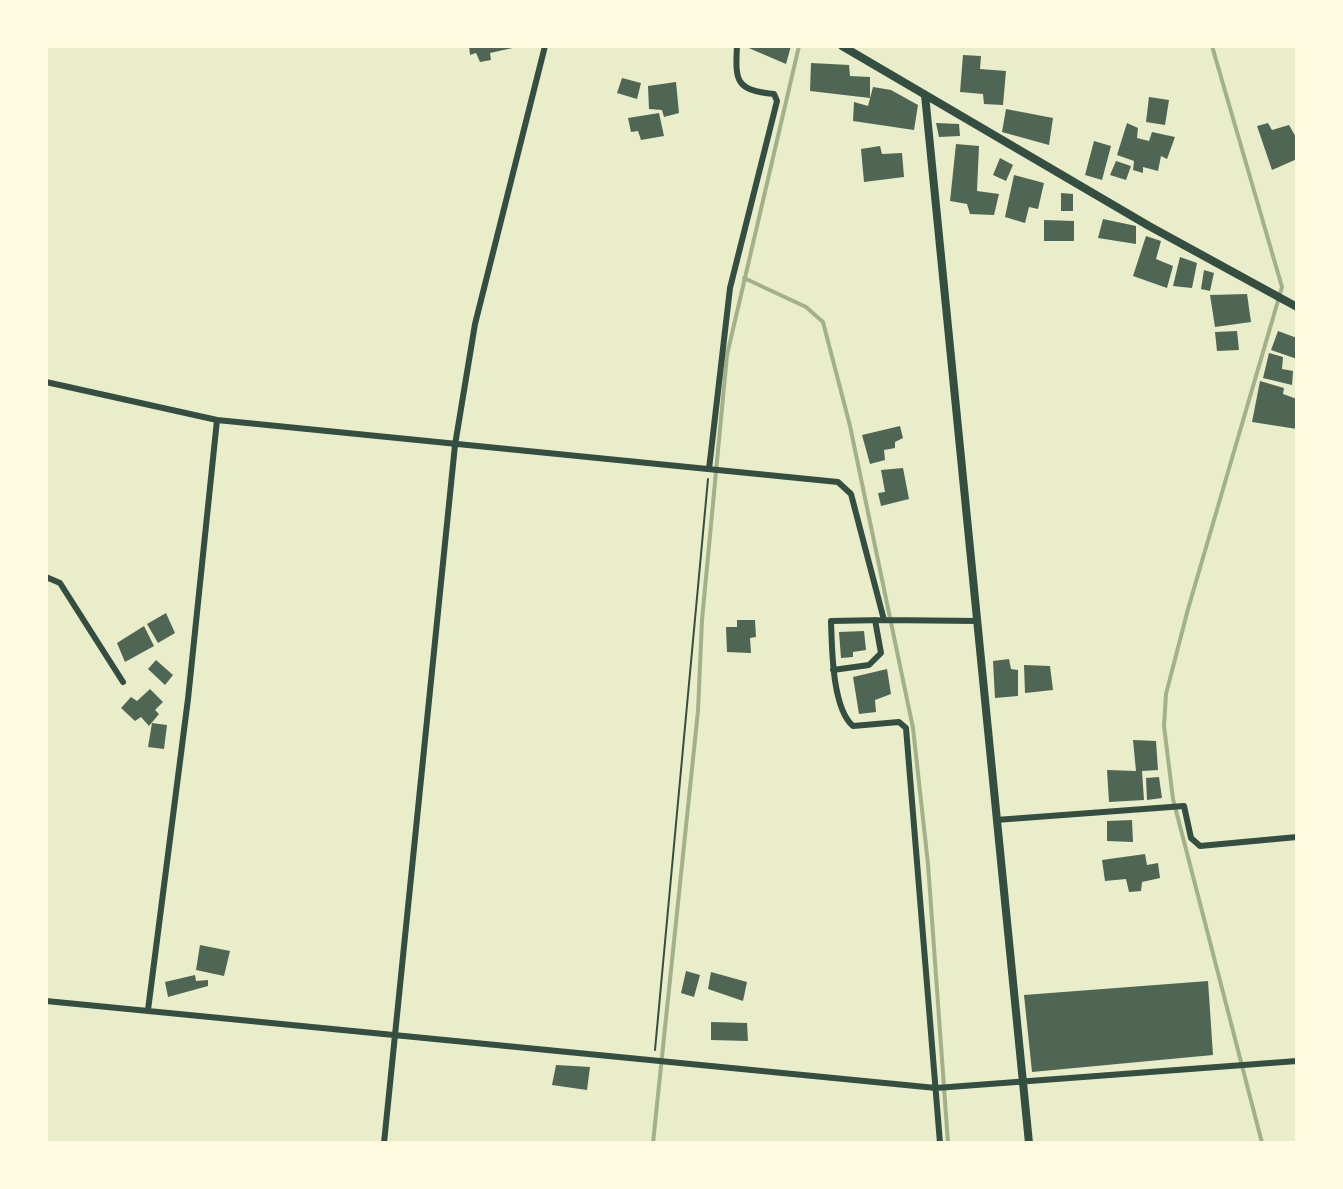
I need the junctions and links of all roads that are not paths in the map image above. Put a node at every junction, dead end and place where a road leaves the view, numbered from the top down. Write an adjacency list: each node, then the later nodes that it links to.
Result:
1 (545, 46): 8 (street)
2 (737, 46): 9 (street)
3 (842, 46): 4 (main road)
4 (925, 95): 5 (main road); 13 (main road)
5 (1297, 307)
6 (46, 382): 7 (street)
7 (217, 420): 8 (street); 19 (street)
8 (455, 445): 9 (street); 20 (street)
9 (709, 469): 12 (street)
10 (46, 577): 15 (street)
11 (875, 620): 12 (street); 14 (street); 14 (street)
12 (884, 620): 13 (street)
13 (977, 621): 16 (main road)
14 (833, 670): 23 (street)
15 (123, 682)
16 (996, 820): 17 (street); 22 (main road)
17 (1297, 837)
18 (46, 1001): 19 (street)
19 (148, 1010): 20 (street)
20 (397, 1037): 23 (street); 24 (street)
21 (1297, 1061): 22 (street)
22 (1023, 1083): 23 (street); 26 (main road)
23 (936, 1088): 25 (street)
24 (384, 1143)
25 (940, 1143)
26 (1029, 1143)

